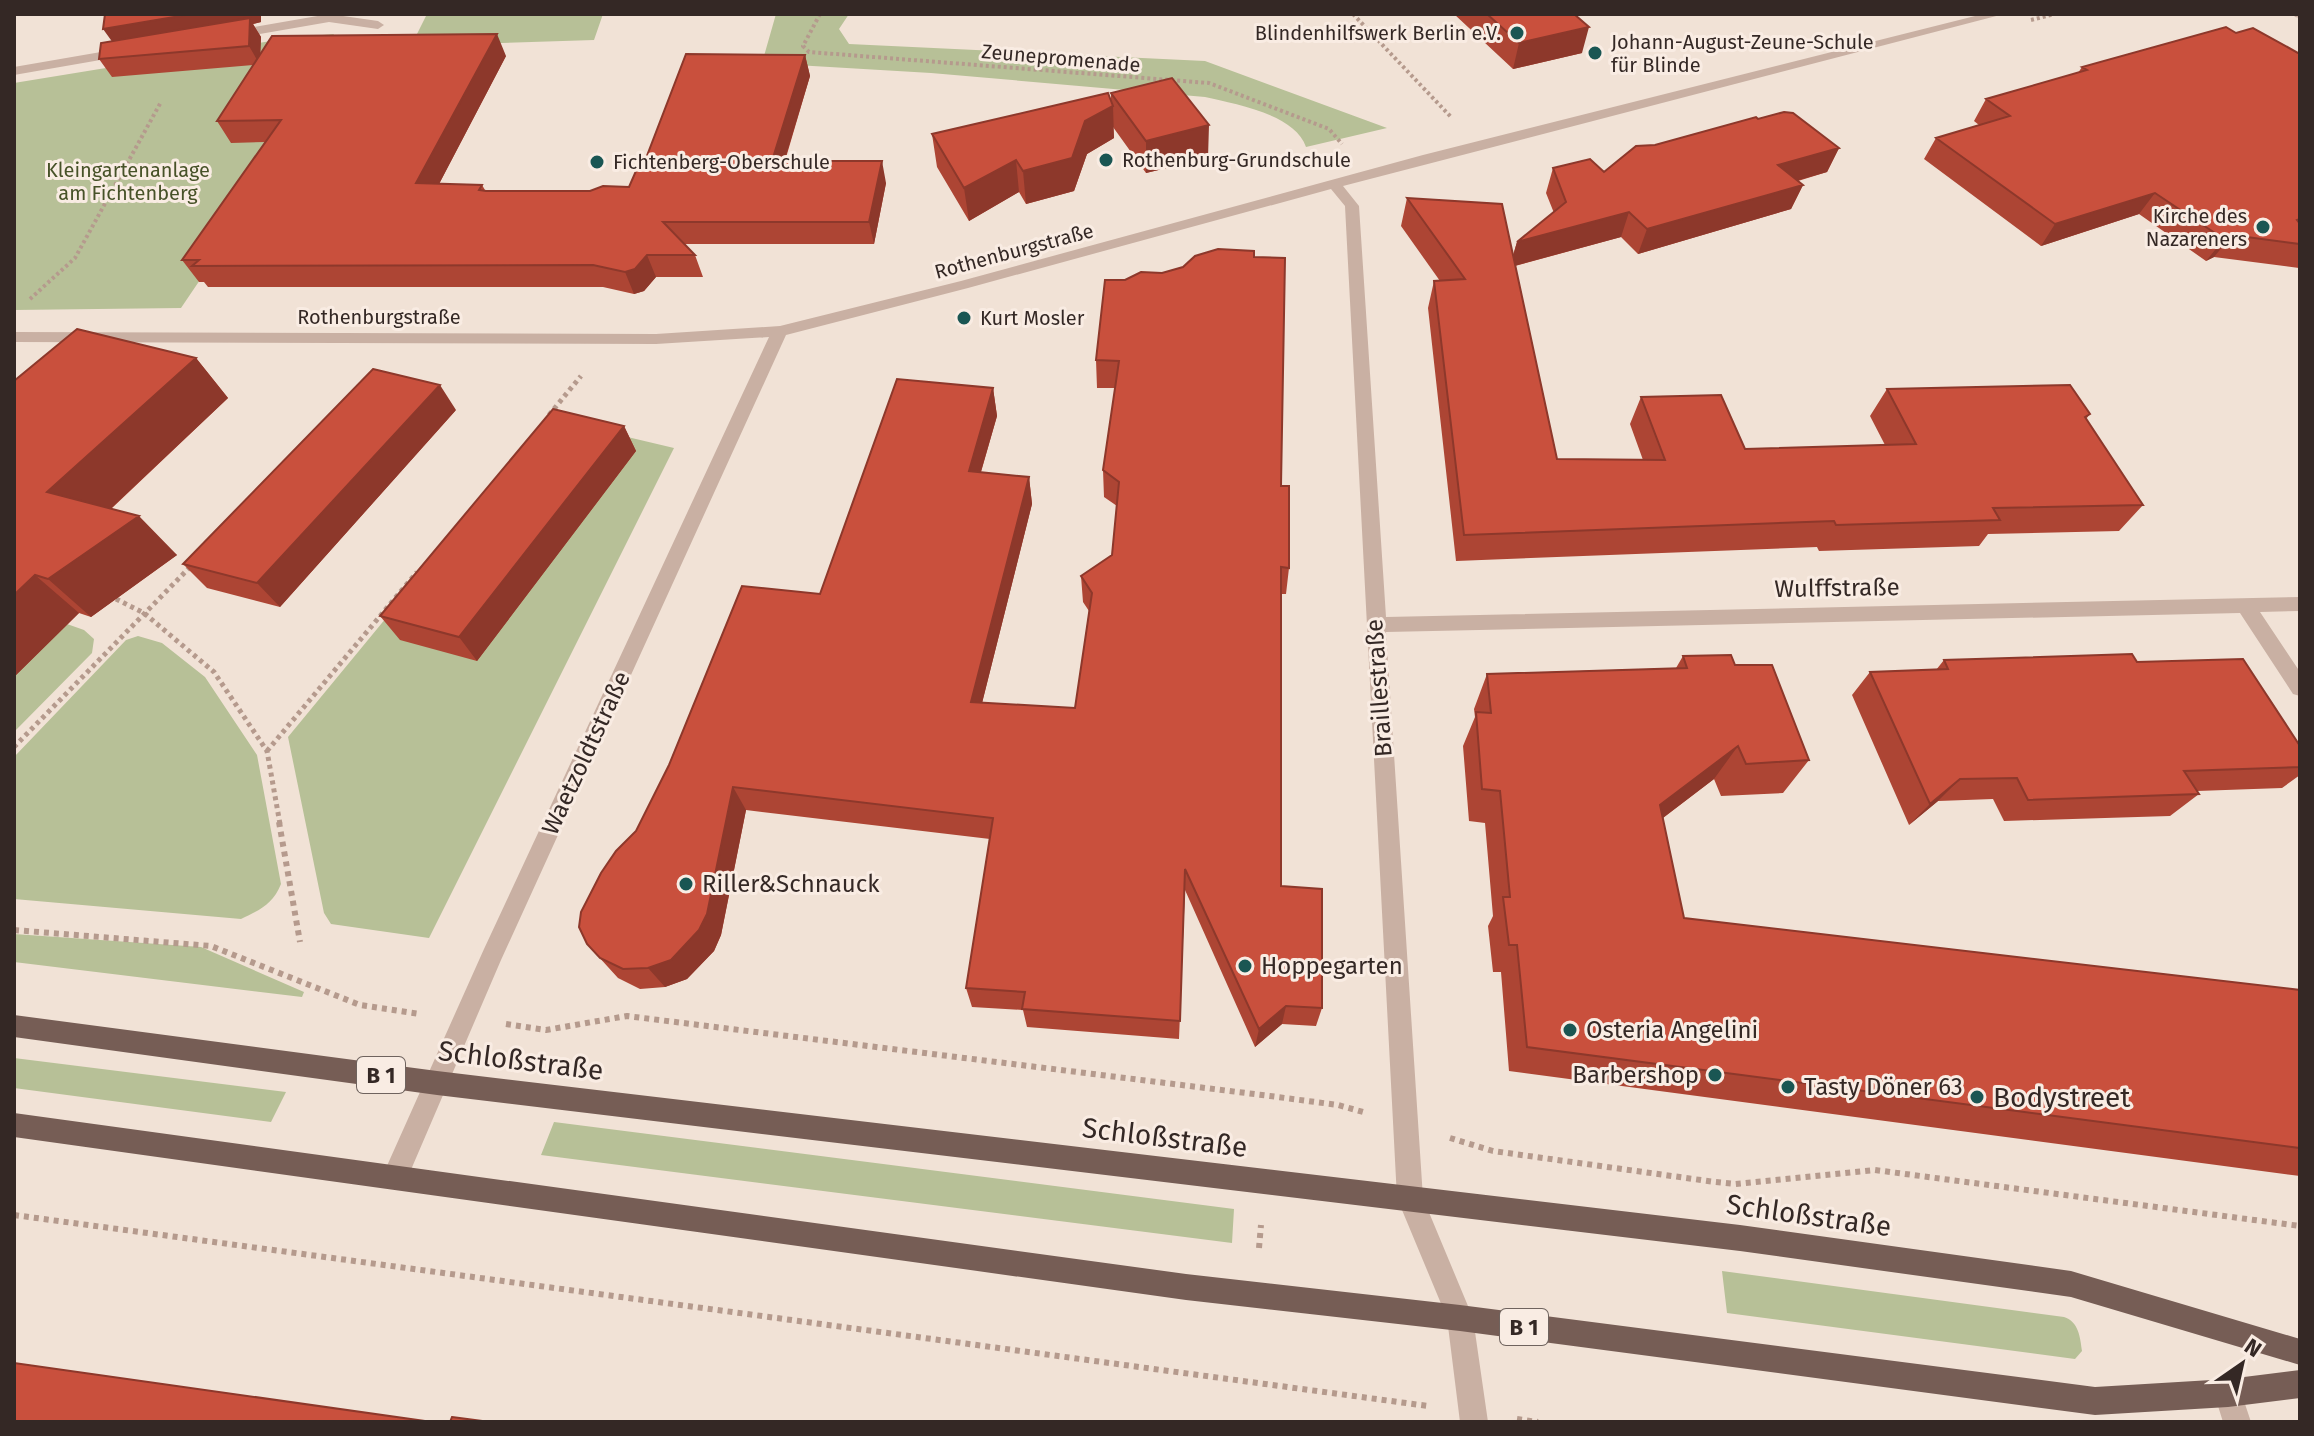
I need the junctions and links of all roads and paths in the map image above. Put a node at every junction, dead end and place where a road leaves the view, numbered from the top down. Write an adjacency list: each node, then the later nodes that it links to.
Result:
1 (820, 14): 10 (path, Zeunepromenade)
2 (1353, 14): 9 (path)
3 (1998, 14): 11 (street, Rothenburgstraße)
4 (378, 25): 5 (street)
5 (219, 37)
6 (140, 50): 7 (street)
7 (14, 71)
8 (161, 102): 12 (path)
9 (1452, 117)
10 (1342, 144)
11 (1334, 184): 13 (street, Rothenburgstraße); 23 (street, Braillestraße)
12 (29, 299)
13 (780, 331): 14 (street, Rothenburgstraße); 32 (street, Waetzoldtstraße)
14 (14, 337)
15 (582, 375): 16 (path)
16 (541, 424)
17 (200, 557): 22 (path)
18 (419, 569): 26 (path)
19 (116, 599): 22 (path)
20 (2300, 604): 21 (street, Wulffstraße)
21 (2245, 605): 23 (street, Wulffstraße); 24 (street)
22 (144, 613): 25 (path); 26 (path)
23 (1375, 625): 34 (street, Braillestraße)
24 (2300, 688)
25 (14, 747)
26 (267, 751): 28 (path)
27 (14, 930): 29 (path)
28 (300, 942)
29 (420, 1014)
30 (504, 1024): 34 (path)
31 (14, 1026): 32 (main road, Schloßstraße / B 1)
32 (437, 1083): 35 (street, Waetzoldtstraße); 36 (main road, Schloßstraße / B 1)
33 (14, 1125): 35 (main road, B 1)
34 (1406, 1125): 36 (street, Braillestraße); 39 (path)
35 (395, 1177): 41 (main road, B 1)
36 (1410, 1198): 41 (street, Braillestraße); 42 (main road, Schloßstraße / B 1)
37 (1262, 1212): 40 (path)
38 (14, 1215): 45 (path)
39 (2300, 1226)
40 (1259, 1248)
41 (1460, 1318): 44 (main road, B 1); 45 (street, Braillestraße)
42 (2300, 1352)
43 (2300, 1384): 44 (main road, B 1)
44 (2228, 1393): 47 (street)
45 (1473, 1417): 46 (path)
46 (1538, 1422)
47 (2237, 1422)

